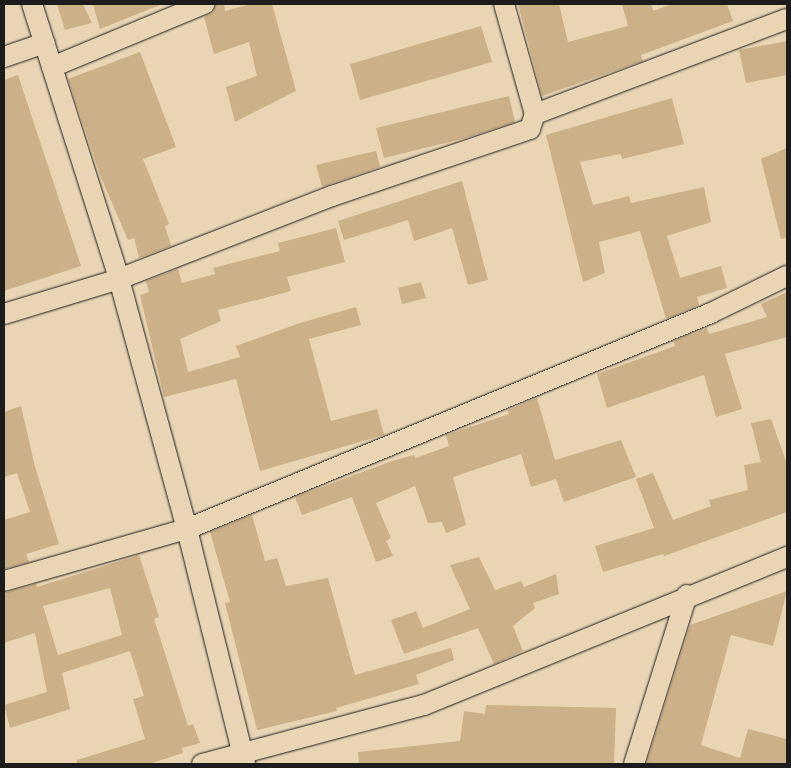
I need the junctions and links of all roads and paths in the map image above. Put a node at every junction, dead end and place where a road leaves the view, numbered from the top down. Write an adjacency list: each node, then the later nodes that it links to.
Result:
1 (32, 4): 5 (street)
2 (204, 4): 7 (street)
3 (504, 4): 8 (street)
4 (787, 19): 8 (street)
5 (44, 43): 6 (street); 7 (street)
6 (4, 57)
7 (52, 67): 10 (street)
8 (535, 114): 10 (street)
9 (787, 276): 12 (street)
10 (119, 278): 11 (street); 12 (street)
11 (4, 314)
12 (187, 529): 14 (street); 16 (street)
13 (787, 557): 15 (street)
14 (4, 582)
15 (687, 596): 16 (street); 18 (street)
16 (244, 758): 17 (street)
17 (202, 764)
18 (634, 764)

